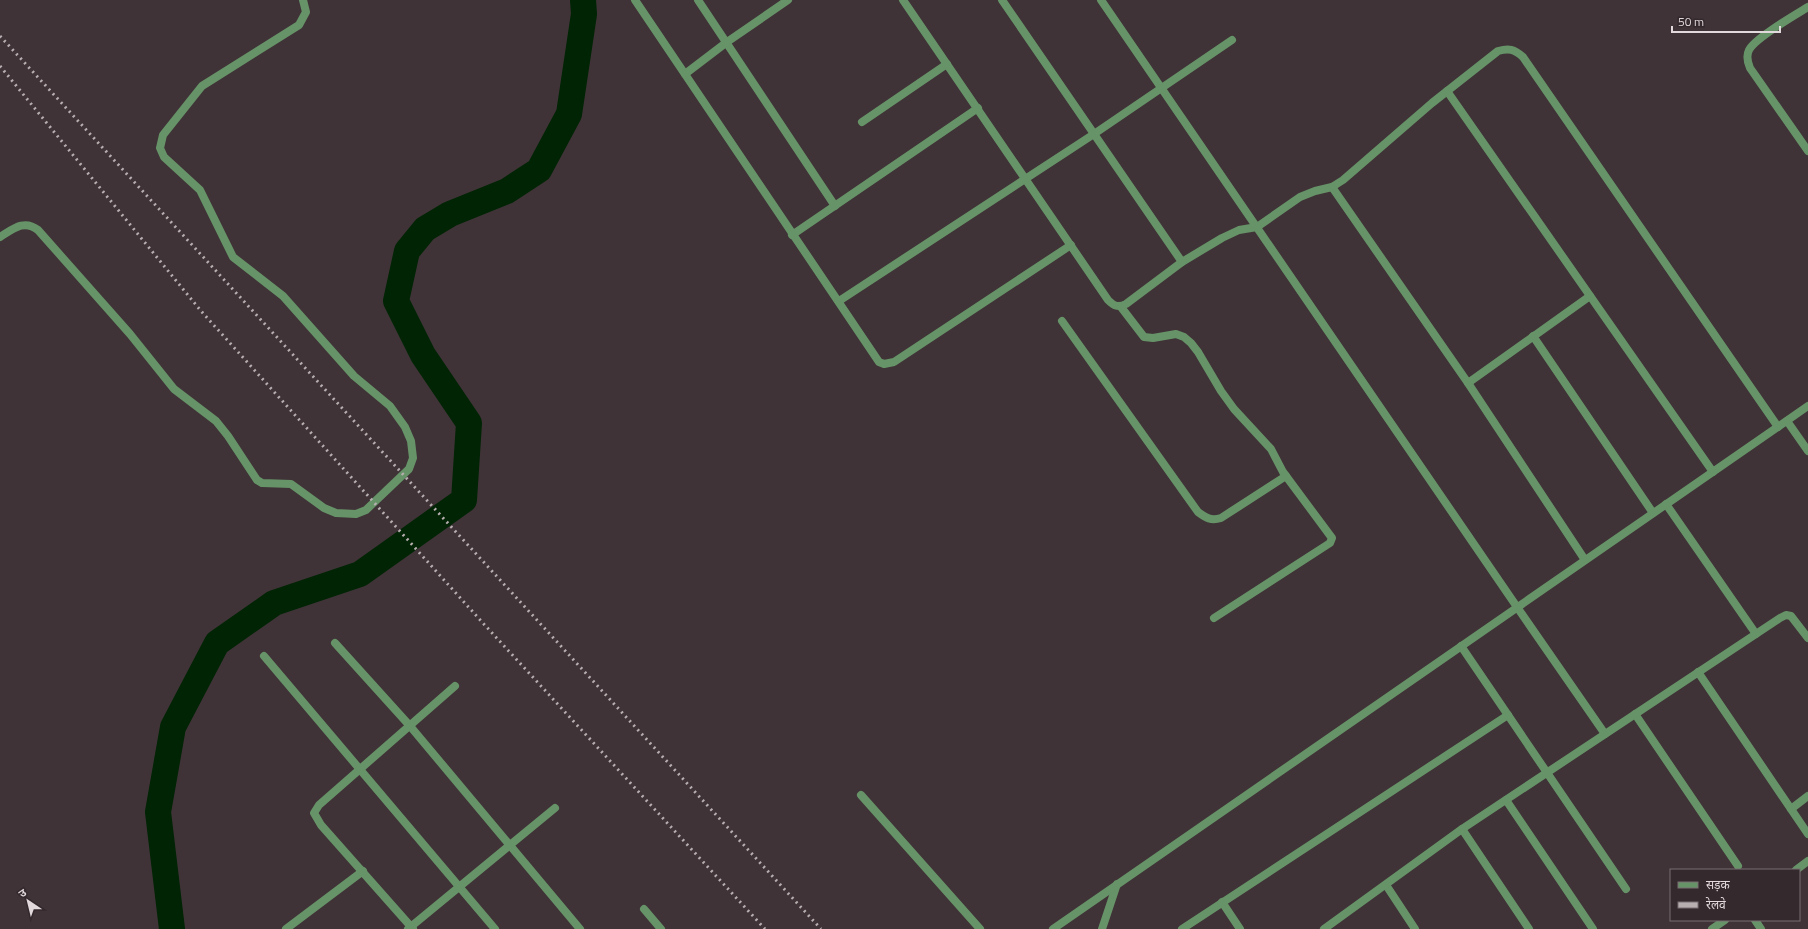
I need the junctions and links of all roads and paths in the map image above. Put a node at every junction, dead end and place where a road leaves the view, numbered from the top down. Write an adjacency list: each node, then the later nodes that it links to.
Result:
1 (303, 0): 24 (street)
2 (635, 0): 12 (street)
3 (698, 0): 10 (street)
4 (788, 0): 10 (street)
5 (903, 0): 11 (street)
6 (1002, 0): 17 (street)
7 (1101, 0): 13 (street)
8 (1808, 7): 18 (street)
9 (1232, 40): 13 (street)
10 (727, 42): 12 (street); 21 (street)
11 (947, 64): 15 (street); 16 (street)
12 (685, 74): 23 (street)
13 (1161, 89): 17 (street); 22 (street)
14 (1447, 91): 20 (street); 27 (street); 35 (street)
15 (978, 108): 19 (street); 21 (street)
16 (862, 122)
17 (1094, 134): 19 (street); 26 (street)
18 (1808, 151)
19 (1026, 180): 25 (street); 28 (street)
20 (1332, 187): 22 (street); 32 (street)
21 (835, 206): 23 (street)
22 (1257, 227): 26 (street); 42 (street)
23 (792, 235): 28 (street)
24 (0, 237)
25 (1071, 245): 28 (street); 29 (street)
26 (1182, 262): 29 (street)
27 (1590, 296): 31 (street); 37 (street)
28 (839, 301)
29 (1121, 307): 38 (street)
30 (1062, 321): 38 (street)
31 (1533, 336): 32 (street); 40 (street)
32 (1468, 383): 41 (street)
33 (1808, 406): 34 (street)
34 (1787, 421): 35 (street); 36 (street)
35 (1778, 427): 37 (street)
36 (1808, 451)
37 (1713, 472): 39 (street)
38 (1286, 476): 43 (street)
39 (1666, 504): 40 (street); 44 (street)
40 (1653, 513): 41 (street)
41 (1585, 560): 42 (street)
42 (1517, 607): 47 (street); 54 (street)
43 (1214, 618)
44 (1756, 634): 45 (street); 49 (street)
45 (1808, 638)
46 (335, 643): 53 (street)
47 (1461, 646): 52 (street); 69 (street)
48 (264, 656): 55 (street)
49 (1698, 672): 51 (street); 61 (street)
50 (455, 686): 53 (street)
51 (1635, 714): 54 (street); 66 (street)
52 (1508, 715): 56 (street); 73 (street)
53 (410, 726): 55 (street); 64 (street)
54 (1606, 734): 56 (street)
55 (361, 768): 68 (street); 71 (street)
56 (1547, 773): 59 (street); 72 (street)
57 (861, 794): 81 (street)
58 (1808, 796): 61 (street)
59 (1506, 800): 62 (street); 89 (street)
60 (555, 808): 64 (street)
61 (1791, 808): 63 (street)
62 (1462, 829): 70 (street); 88 (street)
63 (1808, 834)
64 (510, 845): 71 (street); 79 (street)
65 (1808, 861): 67 (street)
66 (1738, 866)
67 (1797, 869)
68 (363, 872): 76 (street); 77 (street)
69 (1116, 884): 82 (street); 83 (street)
70 (1386, 885): 86 (street); 87 (street)
71 (459, 887): 76 (street); 78 (street)
72 (1626, 889)
73 (1222, 902): 84 (street); 85 (street)
74 (644, 909): 80 (street)
75 (1724, 921): 90 (street)
76 (411, 928)
77 (286, 929)
78 (495, 929)
79 (580, 929)
80 (661, 929)
81 (980, 929)
82 (1053, 929)
83 (1102, 929)
84 (1182, 929)
85 (1240, 929)
86 (1324, 929)
87 (1415, 929)
88 (1529, 929)
89 (1593, 929)
90 (1712, 929)

